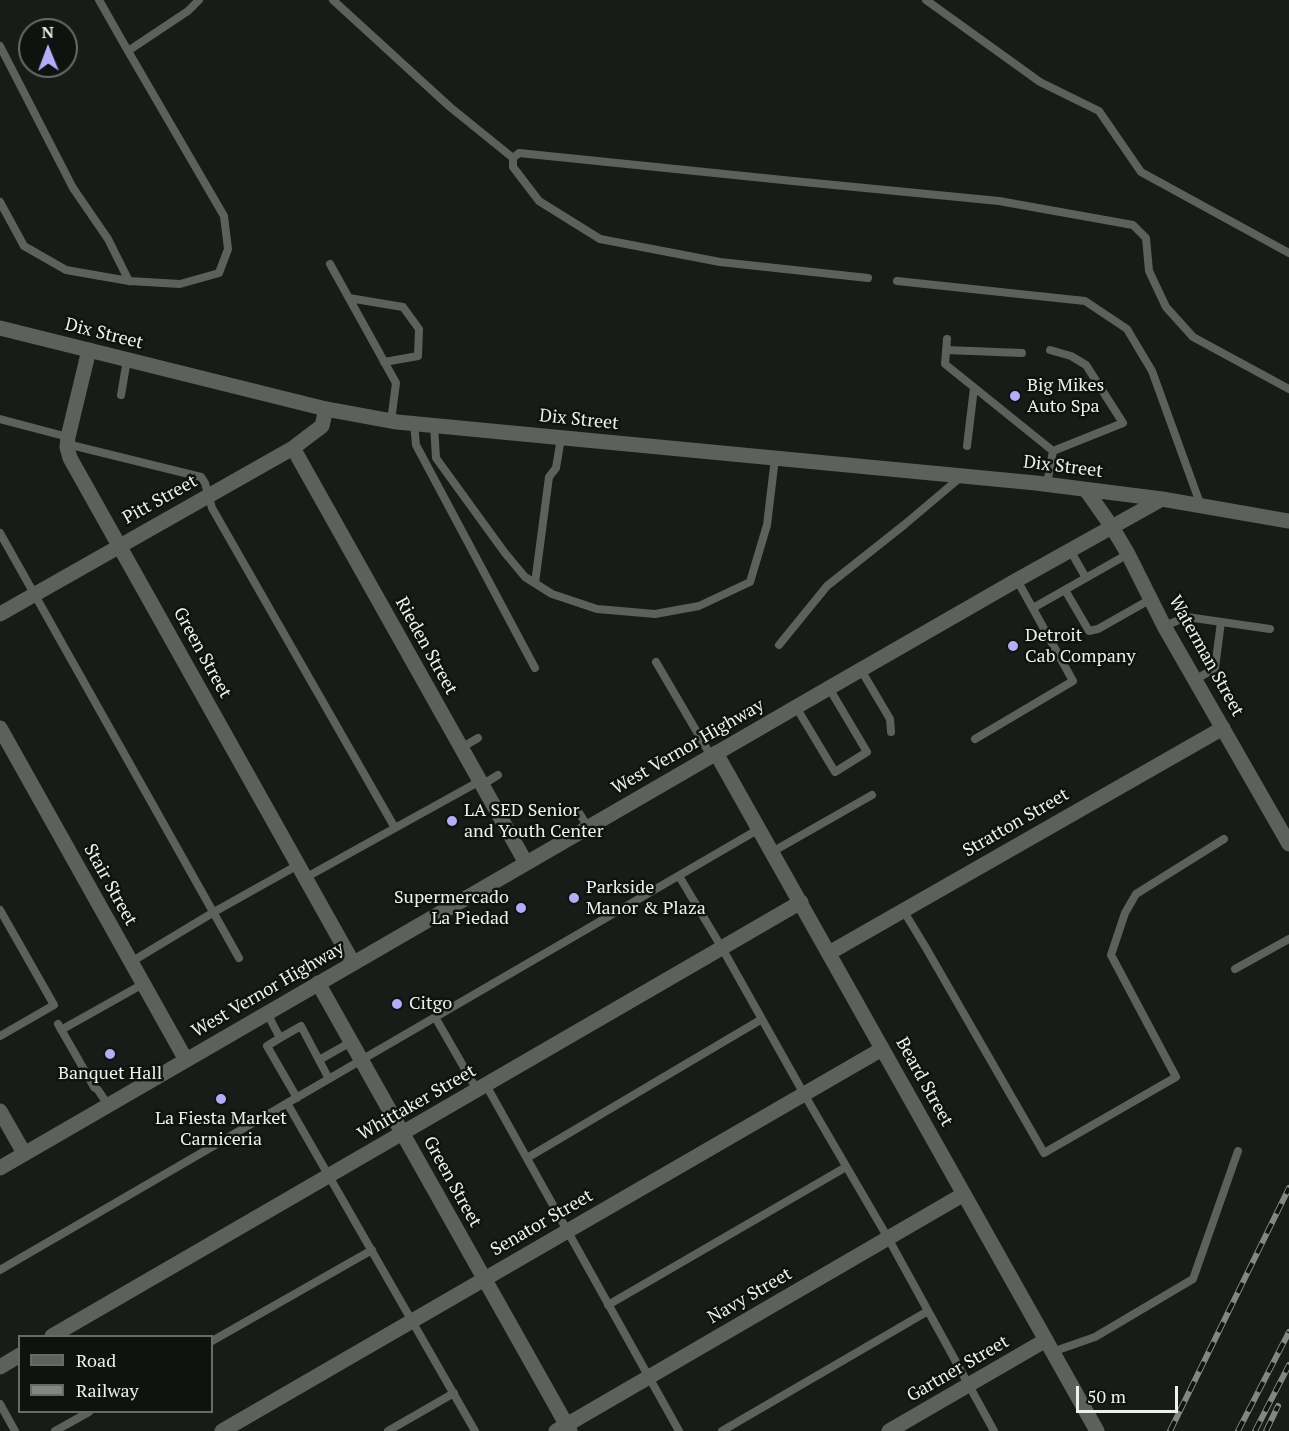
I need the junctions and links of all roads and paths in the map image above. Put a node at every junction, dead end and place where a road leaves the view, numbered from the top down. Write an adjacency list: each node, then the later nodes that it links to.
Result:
1 (99, 0): 6 (lane)
2 (200, 0): 6 (lane)
3 (333, 0): 7 (lane)
4 (926, 0): 9 (lane)
5 (0, 46): 12 (lane)
6 (128, 51): 12 (lane)
7 (513, 158): 11 (lane); 24 (lane)
8 (0, 202): 12 (lane)
9 (1289, 253)
10 (330, 264): 14 (lane)
11 (867, 278)
12 (129, 281)
13 (897, 281): 42 (lane)
14 (349, 298): 22 (lane); 22 (lane)
15 (0, 328): 17 (street, Dix Street)
16 (947, 339): 18 (lane)
17 (89, 350): 21 (street, Dix Street); 32 (street)
18 (946, 350): 20 (lane); 23 (lane)
19 (1050, 350): 35 (lane)
20 (1022, 352)
21 (127, 360): 25 (lane); 26 (street, Dix Street)
22 (384, 362): 28 (lane)
23 (974, 388): 33 (lane); 35 (lane)
24 (1289, 389)
25 (122, 395)
26 (326, 409): 28 (street, Dix Street); 34 (street, Pitt Street)
27 (0, 419): 32 (lane)
28 (391, 421): 29 (street, Dix Street)
29 (414, 423): 30 (street, Dix Street); 62 (lane)
30 (434, 425): 31 (street, Dix Street); 51 (lane)
31 (561, 438): 36 (street, Dix Street); 51 (lane)
32 (68, 441): 40 (lane); 46 (street, Green Street)
33 (967, 446)
34 (293, 448): 40 (street, Pitt Street); 72 (street, Rieden Street)
35 (1053, 451): 38 (lane)
36 (775, 458): 37 (street, Dix Street); 51 (lane)
37 (962, 476): 38 (street, Dix Street); 60 (lane)
38 (1047, 484): 39 (street, Dix Street)
39 (1086, 489): 41 (street, Dix Street); 44 (street, Waterman Street)
40 (208, 495): 46 (street, Pitt Street); 79 (lane)
41 (1162, 499): 42 (street); 44 (street, West Vernor Highway)
42 (1201, 506): 43 (street)
43 (1289, 520)
44 (1112, 526): 47 (street, West Vernor Highway); 48 (street, Waterman Street)
45 (0, 533): 53 (lane)
46 (120, 546): 53 (street, Pitt Street); 85 (street, Green Street)
47 (1070, 550): 49 (lane); 50 (street, West Vernor Highway)
48 (1128, 554): 49 (lane); 54 (street, Waterman Street)
49 (1086, 578): 52 (lane)
50 (1017, 580): 55 (lane); 63 (street, West Vernor Highway)
51 (535, 583)
52 (1065, 590): 54 (lane); 55 (lane)
53 (35, 594): 56 (street, Pitt Street); 90 (lane)
54 (1151, 598): 58 (street, Waterman Street)
55 (1033, 608): 71 (lane)
56 (0, 614)
57 (1221, 622): 58 (lane); 59 (lane); 64 (lane)
58 (1164, 627): 64 (street, Waterman Street)
59 (1270, 629)
60 (779, 645)
61 (656, 662): 73 (lane)
62 (535, 668)
63 (861, 670): 65 (street, West Vernor Highway); 69 (lane)
64 (1195, 680): 68 (street, Waterman Street)
65 (829, 688): 66 (street, West Vernor Highway); 66 (lane)
66 (796, 707): 73 (street, West Vernor Highway)
67 (0, 728): 95 (street, Stair Street)
68 (1223, 728): 82 (street, Waterman Street); 89 (street, Stratton Street)
69 (891, 732)
70 (478, 738): 72 (lane)
71 (975, 739)
72 (461, 748): 75 (street, Rieden Street)
73 (714, 755): 78 (street, West Vernor Highway); 80 (street, Beard Street)
74 (498, 775): 75 (lane)
75 (481, 783): 79 (lane); 84 (street, Rieden Street)
76 (872, 795): 83 (lane)
77 (578, 810): 78 (lane)
78 (588, 827): 84 (street, West Vernor Highway)
79 (395, 828): 85 (lane)
80 (759, 829): 83 (street, Beard Street); 86 (lane)
81 (1224, 839): 89 (lane)
82 (1289, 844)
83 (772, 852): 87 (street, Beard Street)
84 (525, 863): 96 (street, West Vernor Highway)
85 (302, 872): 90 (lane); 96 (street, Green Street)
86 (679, 876): 92 (lane); 101 (lane)
87 (801, 903): 92 (street, Whittaker Street); 93 (street, Beard Street)
88 (0, 910): 103 (lane)
89 (903, 910): 93 (street, Stratton Street)
90 (214, 912): 94 (lane); 95 (lane)
91 (1289, 939): 97 (lane)
92 (722, 948): 102 (lane); 111 (street, Whittaker Street)
93 (829, 953): 106 (street, Beard Street)
94 (239, 958)
95 (131, 962): 99 (street, Stair Street)
96 (353, 963): 98 (street, West Vernor Highway)
97 (1235, 969)
98 (318, 983): 100 (street, West Vernor Highway); 105 (street, Green Street)
99 (143, 984): 107 (street, Stair Street); 115 (lane)
100 (267, 1013): 104 (lane); 107 (street, West Vernor Highway)
101 (435, 1017): 109 (lane); 111 (lane)
102 (762, 1019): 112 (lane); 120 (lane)
103 (0, 1036)
104 (280, 1038): 108 (lane); 113 (lane)
105 (351, 1042): 108 (lane); 109 (street, Green Street)
106 (882, 1049): 112 (street, Senator Street); 124 (street, Beard Street)
107 (186, 1060): 115 (street, West Vernor Highway)
108 (319, 1060): 110 (lane)
109 (361, 1060): 110 (lane); 117 (street, Green Street)
110 (329, 1079): 113 (lane)
111 (481, 1088): 117 (street, Whittaker Street); 120 (lane)
112 (804, 1094): 121 (lane); 125 (street, Senator Street)
113 (297, 1098): 114 (lane)
114 (287, 1103): 123 (lane); 128 (lane)
115 (108, 1105): 119 (street, West Vernor Highway)
116 (0, 1111): 119 (street)
117 (403, 1133): 123 (street, Whittaker Street); 129 (street, Green Street)
118 (1238, 1151): 135 (lane)
119 (24, 1153): 122 (street, West Vernor Highway)
120 (527, 1158): 125 (lane)
121 (846, 1167): 126 (lane); 130 (lane)
122 (0, 1168)
123 (329, 1176): 127 (lane); 133 (street, Whittaker Street)
124 (964, 1194): 126 (street, Navy Street); 135 (street, Beard Street)
125 (568, 1231): 129 (street, Senator Street); 130 (lane)
126 (888, 1238): 131 (lane); 138 (street, Navy Street)
127 (372, 1250): 132 (lane); 134 (lane)
128 (0, 1270)
129 (484, 1279): 132 (street, Senator Street); 143 (street, Green Street)
130 (608, 1305): 138 (lane)
131 (928, 1311): 139 (lane); 150 (lane)
132 (413, 1320): 140 (lane); 146 (street, Senator Street)
133 (54, 1335)
134 (213, 1340)
135 (1049, 1346): 139 (street, Gartner Street); 153 (street, Beard Street)
136 (18, 1356): 137 (street)
137 (0, 1367)
138 (648, 1377): 143 (street, Navy Street); 149 (lane)
139 (969, 1385): 151 (street, Gartner Street); 152 (lane)
140 (454, 1393): 147 (lane); 148 (lane)
141 (0, 1404): 144 (lane)
142 (87, 1413): 145 (lane)
143 (564, 1429)
144 (15, 1431)
145 (55, 1431)
146 (222, 1431)
147 (388, 1431)
148 (476, 1431)
149 (679, 1431)
150 (722, 1431)
151 (889, 1431)
152 (994, 1431)
153 (1097, 1431)

